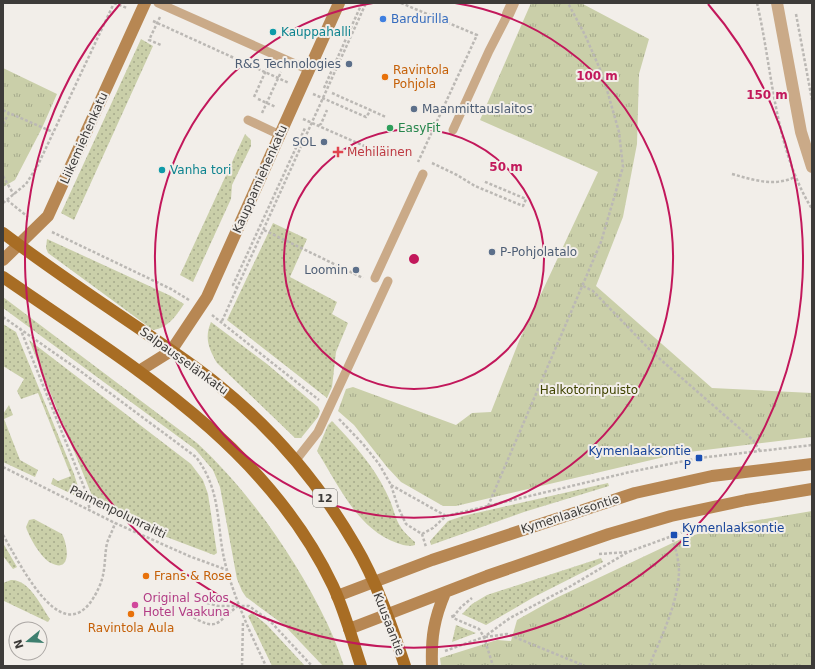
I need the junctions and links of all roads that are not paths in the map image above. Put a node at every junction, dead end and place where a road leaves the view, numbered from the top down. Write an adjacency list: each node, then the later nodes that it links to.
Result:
1 (145, 3): 14 (main road, Liikemiehenkatu)
2 (158, 3): 7 (lane)
3 (339, 3): 7 (main road, Kauppamiehenkatu)
4 (513, 3): 6 (street)
5 (776, 3): 11 (street)
6 (508, 14): 9 (lane)
7 (309, 70): 10 (main road, Kauppamiehenkatu)
8 (248, 120): 10 (lane)
9 (453, 130)
10 (280, 134): 19 (main road, Kauppamiehenkatu)
11 (812, 167)
12 (423, 174): 17 (lane)
13 (3, 233): 14 (main road, Salpausselänkatu / 12)
14 (19, 245): 15 (main road, Liikemiehenkatu); 19 (main road, Salpausselänkatu / 12)
15 (3, 260)
16 (3, 278): 20 (main road)
17 (375, 278)
18 (388, 281): 21 (lane)
19 (171, 351): 20 (main road); 21 (main road, Salpausselänkatu / 12)
20 (139, 371): 26 (main road)
21 (296, 460): 24 (main road, Salpausselänkatu / 12)
22 (812, 464): 24 (main road, Kymenlaaksontie)
23 (812, 489): 25 (main road)
24 (373, 581): 26 (main road, Kymenlaaksontie); 27 (main road, Kuusaantie / 12)
25 (444, 593): 27 (main road); 31 (main road)
26 (337, 596): 28 (main road)
27 (386, 614): 28 (main road); 30 (main road, Kuusaantie / 12)
28 (349, 629): 29 (main road)
29 (361, 666)
30 (405, 666)
31 (432, 666)

